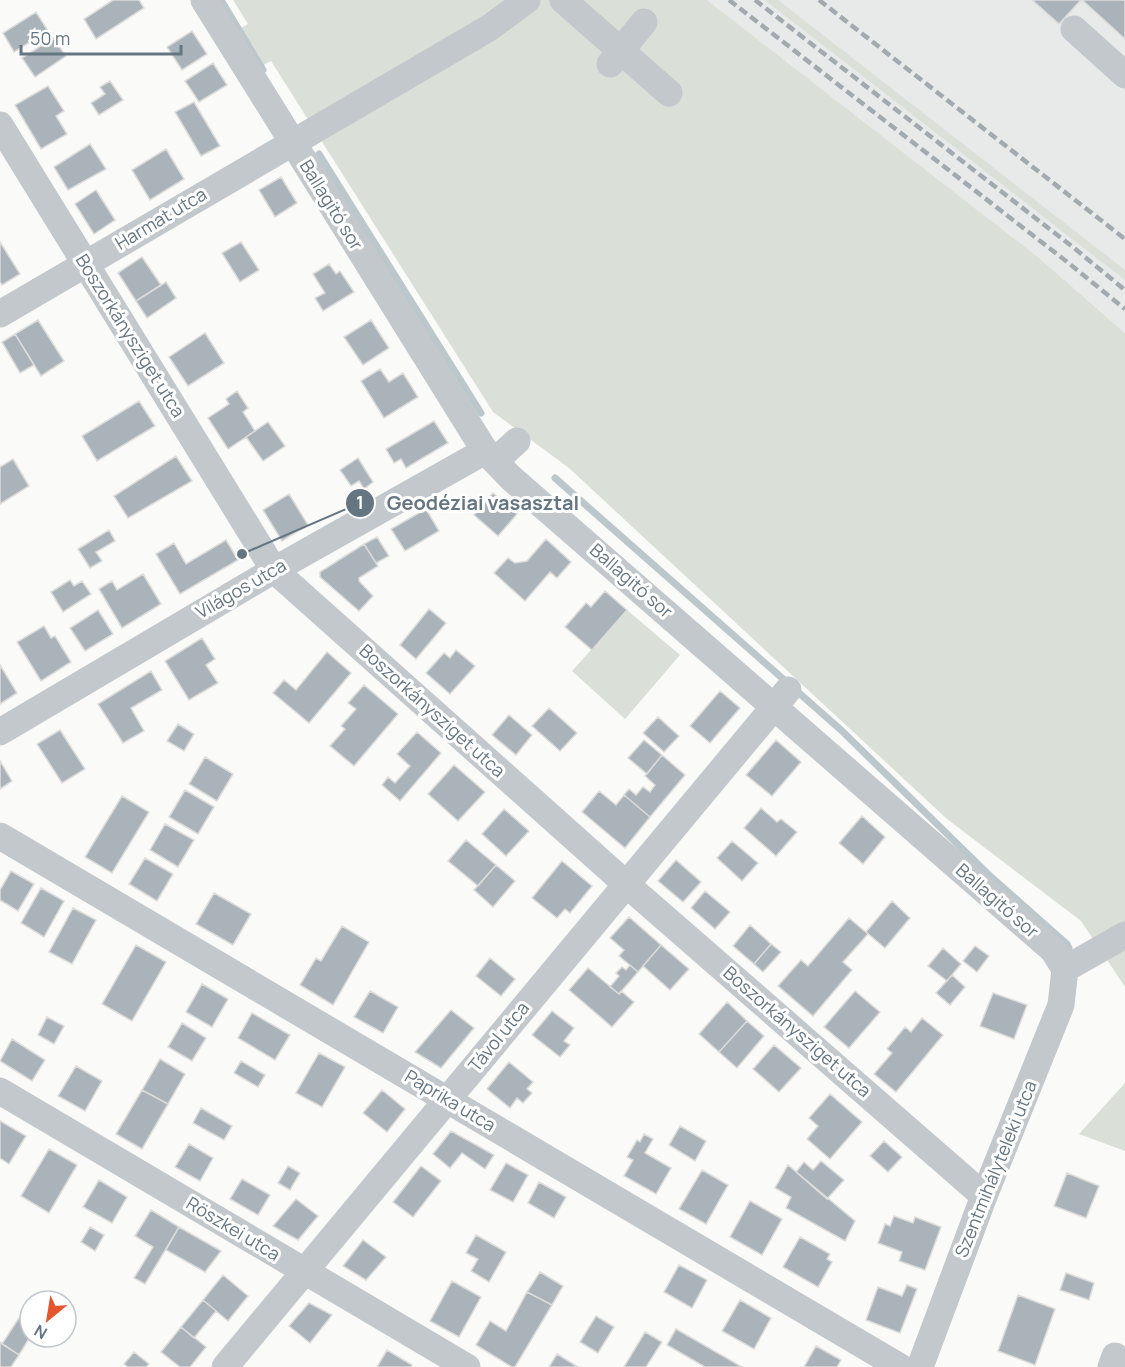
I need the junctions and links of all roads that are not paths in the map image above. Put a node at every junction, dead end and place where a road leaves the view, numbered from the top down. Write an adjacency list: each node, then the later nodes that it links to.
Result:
1 (204, 0): 10 (street, Ballagitó sor)
2 (526, 0): 10 (street, Harmat utca)
3 (563, 0): 6 (street)
4 (644, 22): 6 (street)
5 (1074, 29): 7 (street)
6 (615, 58): 8 (street)
7 (1125, 75)
8 (669, 93)
9 (0, 125): 11 (street, Boszorkánysziget utca)
10 (292, 142): 11 (street, Harmat utca); 14 (street, Ballagitó sor)
11 (86, 264): 12 (street, Harmat utca); 15 (street, Boszorkánysziget utca)
12 (0, 314)
13 (517, 441): 14 (street, Világos utca)
14 (490, 456): 15 (street, Világos utca); 16 (street, Ballagitó sor)
15 (273, 570): 17 (street, Világos utca); 19 (street, Boszorkánysziget utca)
16 (780, 698): 19 (street, Távol utca); 21 (street, Ballagitó sor)
17 (0, 732)
18 (0, 836): 23 (street, Paprika utca)
19 (626, 884): 23 (street, Távol utca); 24 (street, Boszorkánysziget utca)
20 (1125, 935): 21 (street)
21 (1065, 969): 24 (street, Szentmihályteleki utca)
22 (0, 1091): 25 (street, Röszkei utca)
23 (448, 1100): 25 (street, Távol utca); 28 (street, Paprika utca)
24 (984, 1196): 29 (street, Szentmihályteleki utca)
25 (305, 1271): 26 (street, Távol utca); 27 (street, Röszkei utca)
26 (225, 1367)
27 (467, 1367)
28 (900, 1367)
29 (920, 1367)

